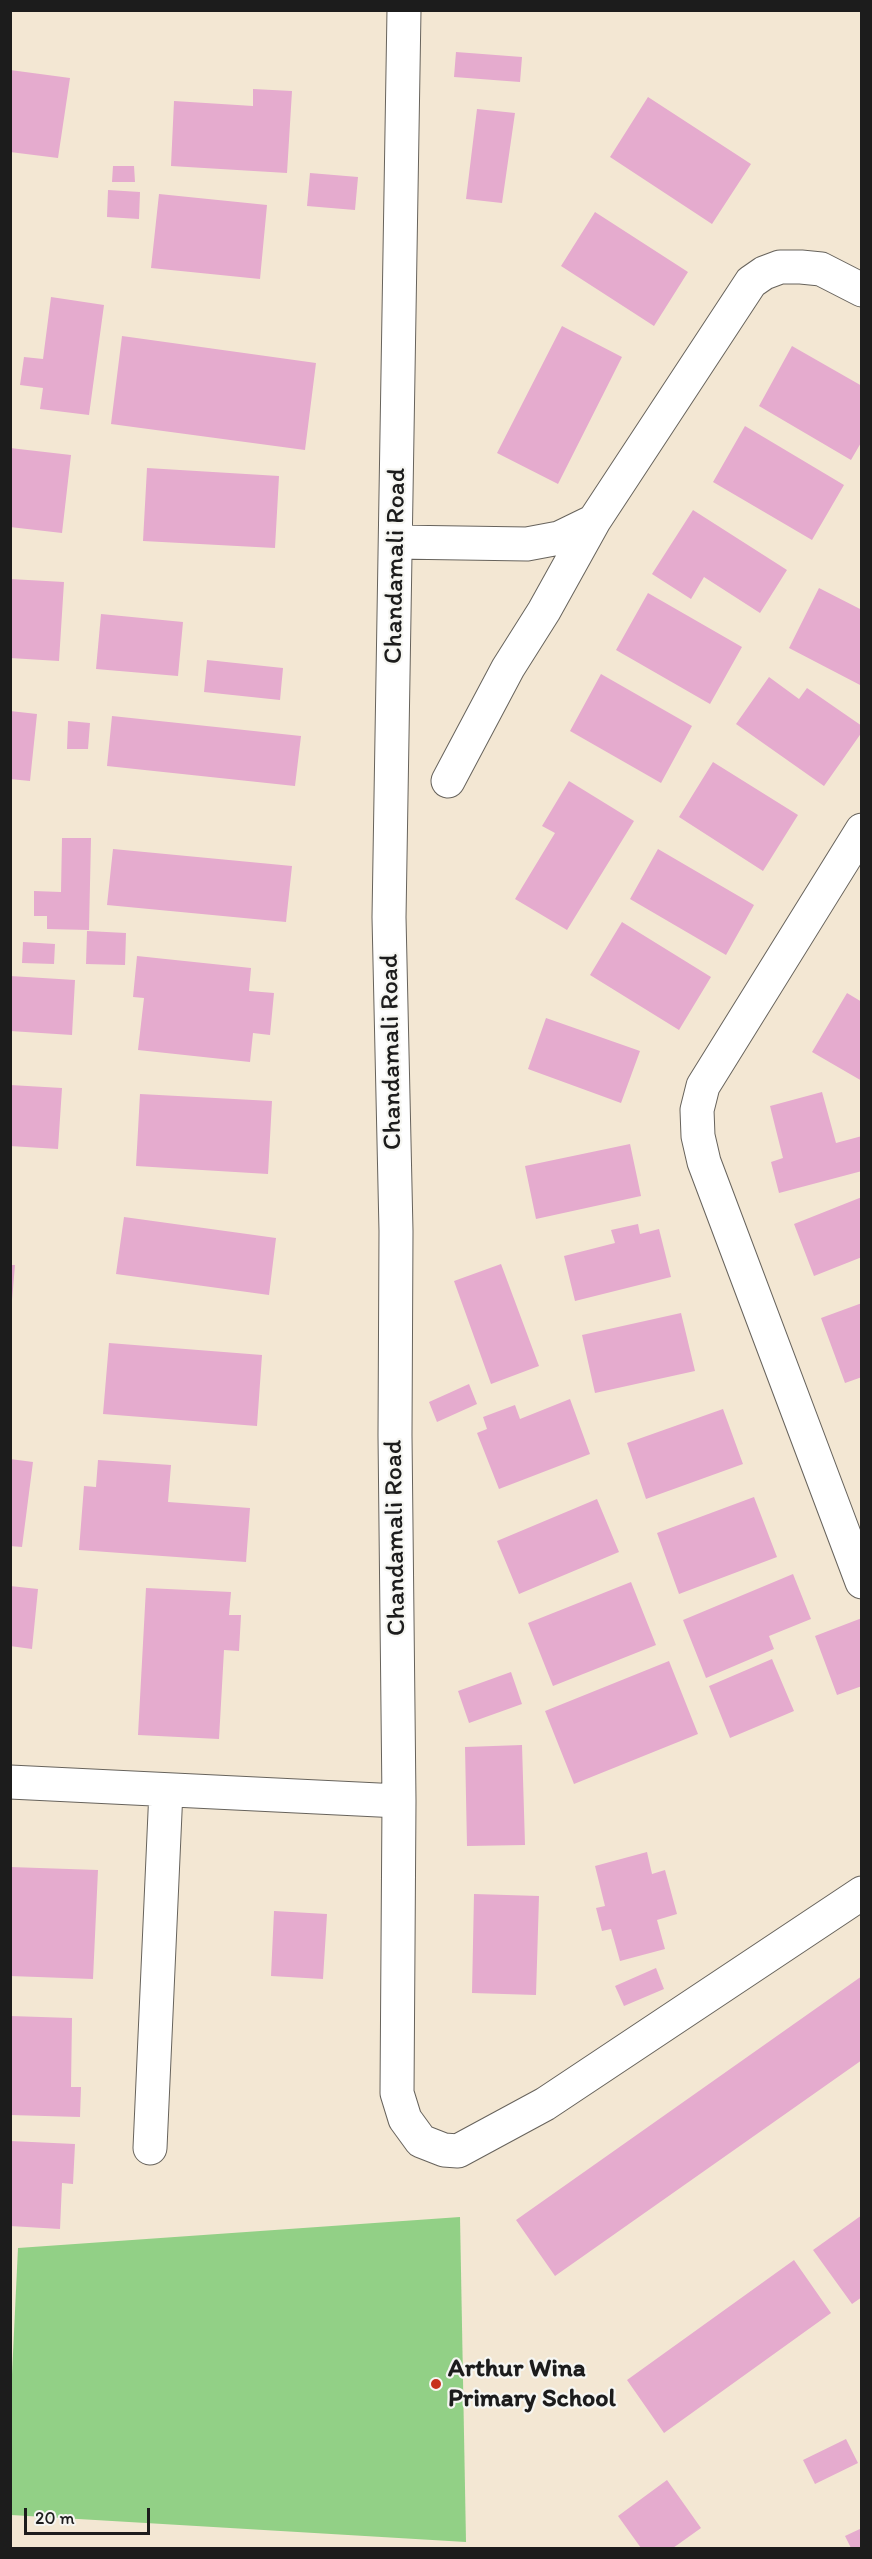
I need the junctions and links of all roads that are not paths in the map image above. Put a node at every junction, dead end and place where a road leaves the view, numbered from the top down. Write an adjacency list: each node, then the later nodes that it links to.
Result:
1 (396, 11): 4 (street, Chandamali Road)
2 (861, 290): 3 (street)
3 (594, 521): 4 (street); 5 (street)
4 (396, 542): 10 (street, Chandamali Road)
5 (448, 781)
6 (861, 830): 7 (street)
7 (860, 1576)
8 (10, 1782): 9 (street)
9 (166, 1790): 10 (street); 12 (street)
10 (399, 1801): 11 (street, Chandamali Road)
11 (861, 1893)
12 (150, 2148)

